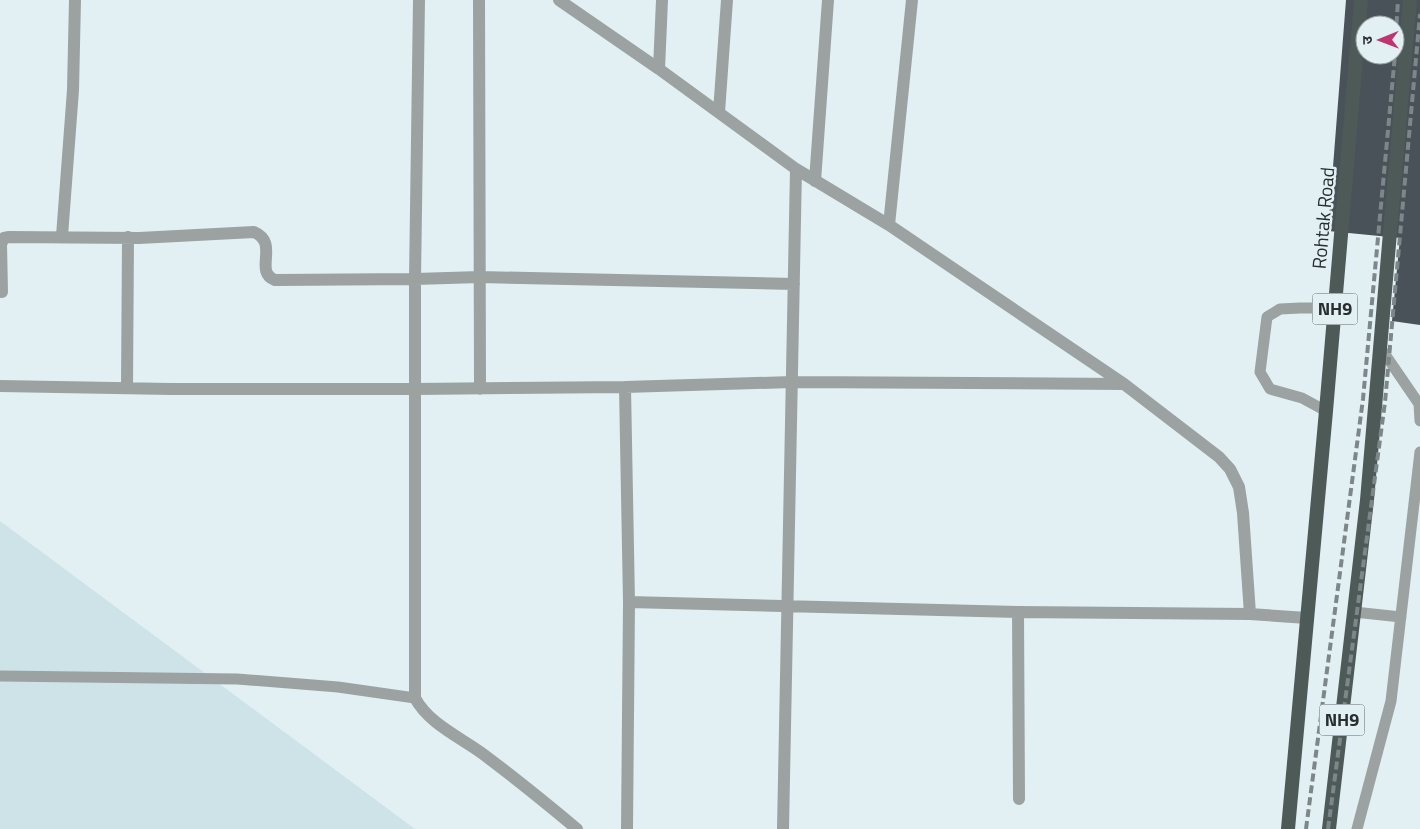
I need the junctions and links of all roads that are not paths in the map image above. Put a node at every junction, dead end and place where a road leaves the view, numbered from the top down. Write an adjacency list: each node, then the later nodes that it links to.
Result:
1 (75, 0): 16 (street)
2 (419, 0): 19 (street)
3 (479, 0): 18 (street)
4 (559, 0): 11 (street)
5 (662, 0): 11 (street)
6 (727, 0): 12 (street)
7 (828, 0): 14 (street)
8 (912, 0): 15 (street)
9 (1361, 0): 22 (highway, Rohtak Road / NH9)
10 (1410, 0): 23 (highway, NH9)
11 (659, 69): 12 (street)
12 (719, 112): 13 (street)
13 (796, 169): 14 (street); 20 (street)
14 (815, 180): 15 (street)
15 (889, 225): 25 (street)
16 (62, 236): 17 (street); 21 (street)
17 (128, 238): 19 (street); 27 (street)
18 (480, 277): 19 (street); 20 (street); 30 (street)
19 (415, 279): 29 (street)
20 (794, 284): 24 (street)
21 (2, 292)
22 (1335, 308): 31 (highway, Rohtak Road / NH9); 31 (lane)
23 (1380, 348): 32 (lane); 37 (highway, NH9)
24 (792, 382): 25 (street); 28 (street); 35 (street)
25 (1124, 384): 38 (street)
26 (0, 386): 27 (street)
27 (128, 387): 29 (street)
28 (625, 387): 30 (street); 34 (street)
29 (415, 389): 30 (street); 42 (street)
30 (480, 389)
31 (1326, 411): 40 (highway, Rohtak Road / NH9)
32 (1420, 421)
33 (1420, 452): 39 (lane)
34 (629, 602): 35 (street); 45 (street)
35 (787, 606): 36 (street); 46 (street)
36 (1018, 612): 38 (street); 43 (street)
37 (1354, 612): 39 (lane); 48 (highway, NH9)
38 (1250, 614): 40 (street)
39 (1401, 617): 49 (lane)
40 (1307, 618): 47 (highway, NH9)
41 (0, 676): 42 (lane)
42 (415, 698): 44 (street)
43 (1019, 798)
44 (570, 827)
45 (627, 829)
46 (783, 829)
47 (1288, 829)
48 (1329, 829)
49 (1357, 829)

